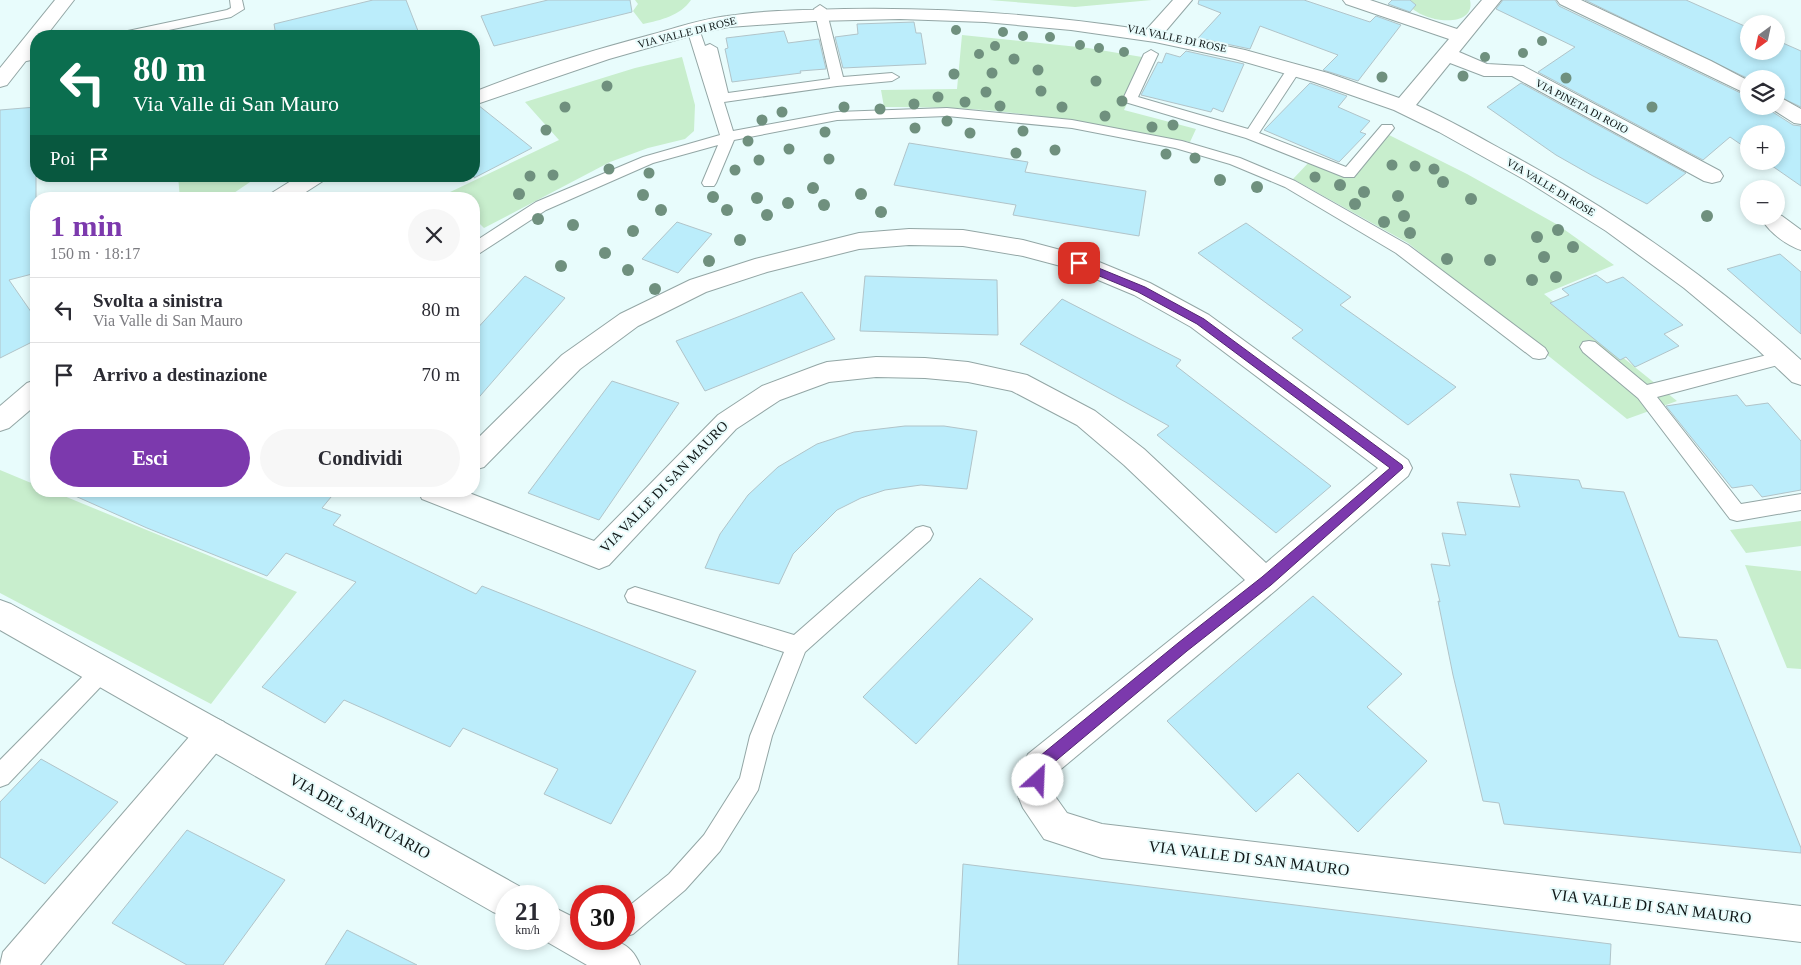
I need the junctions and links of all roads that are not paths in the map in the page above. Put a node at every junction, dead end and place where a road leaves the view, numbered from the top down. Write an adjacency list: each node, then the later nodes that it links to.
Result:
1 (65, 0): 9 (street)
2 (236, 0): 10 (lane)
3 (1183, 0): 11 (street)
4 (1352, 0): 12 (street)
5 (1492, 0): 12 (street)
6 (1566, 0): 23 (street)
7 (822, 6): 8 (street, VIA VALLE DI ROSE); 11 (street, VIA VALLE DI ROSE); 22 (lane)
8 (693, 29): 24 (street, VIA VALLE DI ROSE); 30 (lane)
9 (41, 30)
10 (151, 30)
11 (1154, 32): 19 (street, VIA VALLE DI ROSE)
12 (1461, 38): 16 (street)
13 (30, 43): 18 (street)
14 (710, 48): 22 (lane)
15 (1151, 54): 29 (lane)
16 (1447, 54): 25 (street); 31 (street, VIA PINETA DI ROIO)
17 (30, 56): 18 (lane)
18 (17, 59): 21 (street)
19 (1294, 69): 25 (street, VIA VALLE DI ROSE); 29 (lane)
20 (892, 77): 22 (lane)
21 (0, 82)
22 (837, 82)
23 (1740, 83)
24 (480, 97)
25 (1404, 107): 40 (street, VIA VALLE DI ROSE)
26 (1785, 108): 27 (street)
27 (1801, 118)
28 (1387, 128): 29 (lane)
29 (1252, 135)
30 (728, 137): 33 (lane); 37 (lane); 39 (lane)
31 (1712, 176)
32 (305, 182): 34 (street)
33 (709, 183)
34 (289, 192)
35 (1779, 225): 36 (street)
36 (1801, 242)
37 (480, 245)
38 (1589, 347): 42 (lane)
39 (1539, 353)
40 (1782, 357): 41 (street, VIA VALLE DI ROSE); 42 (lane)
41 (1801, 375)
42 (1644, 393): 47 (lane)
43 (30, 395): 44 (street)
44 (0, 421)
45 (480, 453): 49 (street, VIA VALLE DI SAN MAURO)
46 (450, 497): 49 (street, VIA VALLE DI SAN MAURO)
47 (1801, 502)
48 (923, 534): 52 (lane)
49 (1266, 581): 58 (street, VIA VALLE DI SAN MAURO)
50 (635, 596): 52 (lane)
51 (0, 614): 53 (street, VIA DEL SANTUARIO)
52 (797, 646): 57 (lane)
53 (102, 671): 54 (street, VIA DEL SANTUARIO); 55 (lane)
54 (213, 733): 56 (street, VIA DEL SANTUARIO); 61 (street)
55 (0, 776)
56 (495, 893)
57 (635, 916)
58 (1801, 924)
59 (560, 928): 60 (street)
60 (608, 951)
61 (16, 965)

